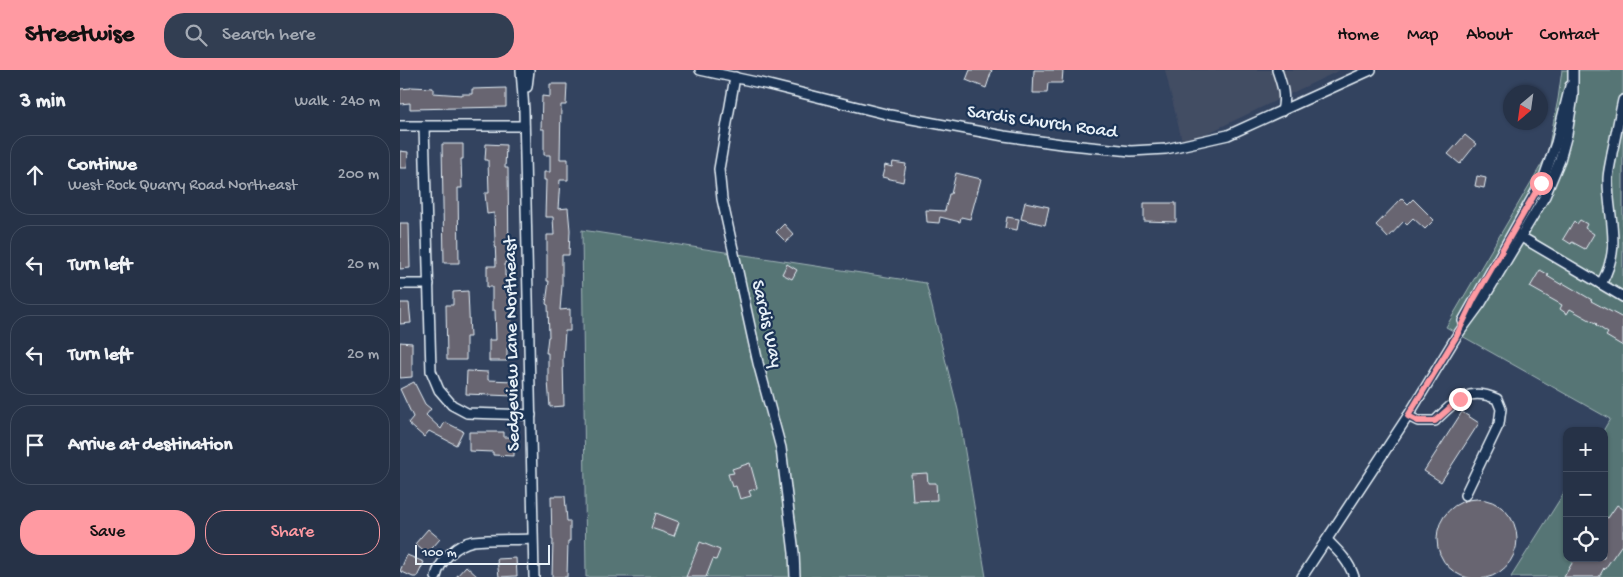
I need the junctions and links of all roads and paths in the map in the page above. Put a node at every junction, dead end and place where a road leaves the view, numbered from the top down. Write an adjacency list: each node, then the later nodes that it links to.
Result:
1 (522, 70): 10 (street, Sedgeview Lane Northeast)
2 (529, 70): 10 (street, Sedgeview Lane Northeast)
3 (700, 70): 8 (street, Sardis Church Road)
4 (1277, 70): 11 (street)
5 (1371, 70): 6 (street, Sardis Church Road)
6 (1361, 72): 11 (street, Sardis Church Road)
7 (1573, 72): 15 (street); 16 (street)
8 (734, 77): 11 (street, Sardis Church Road); 29 (street, Sardis Way)
9 (1623, 100): 19 (street)
10 (524, 110): 14 (street, Sedgeview Lane Northeast)
11 (1282, 111)
12 (400, 126): 13 (street)
13 (424, 126): 14 (street); 18 (street)
14 (524, 126): 22 (street, Sedgeview Lane Northeast)
15 (1512, 232): 16 (street); 21 (street)
16 (1521, 237): 19 (street); 21 (street)
17 (400, 284): 18 (street)
18 (429, 284): 22 (street)
19 (1601, 284): 20 (street)
20 (1623, 297)
21 (1456, 337): 23 (street)
22 (531, 415): 25 (street, Sedgeview Lane Northeast)
23 (1408, 416): 24 (street); 26 (street)
24 (1464, 494)
25 (532, 539): 27 (street); 28 (street, Sedgeview Lane Northeast)
26 (1327, 540): 30 (street); 31 (street)
27 (436, 577)
28 (534, 577)
29 (795, 577)
30 (1302, 577)
31 (1354, 577)

